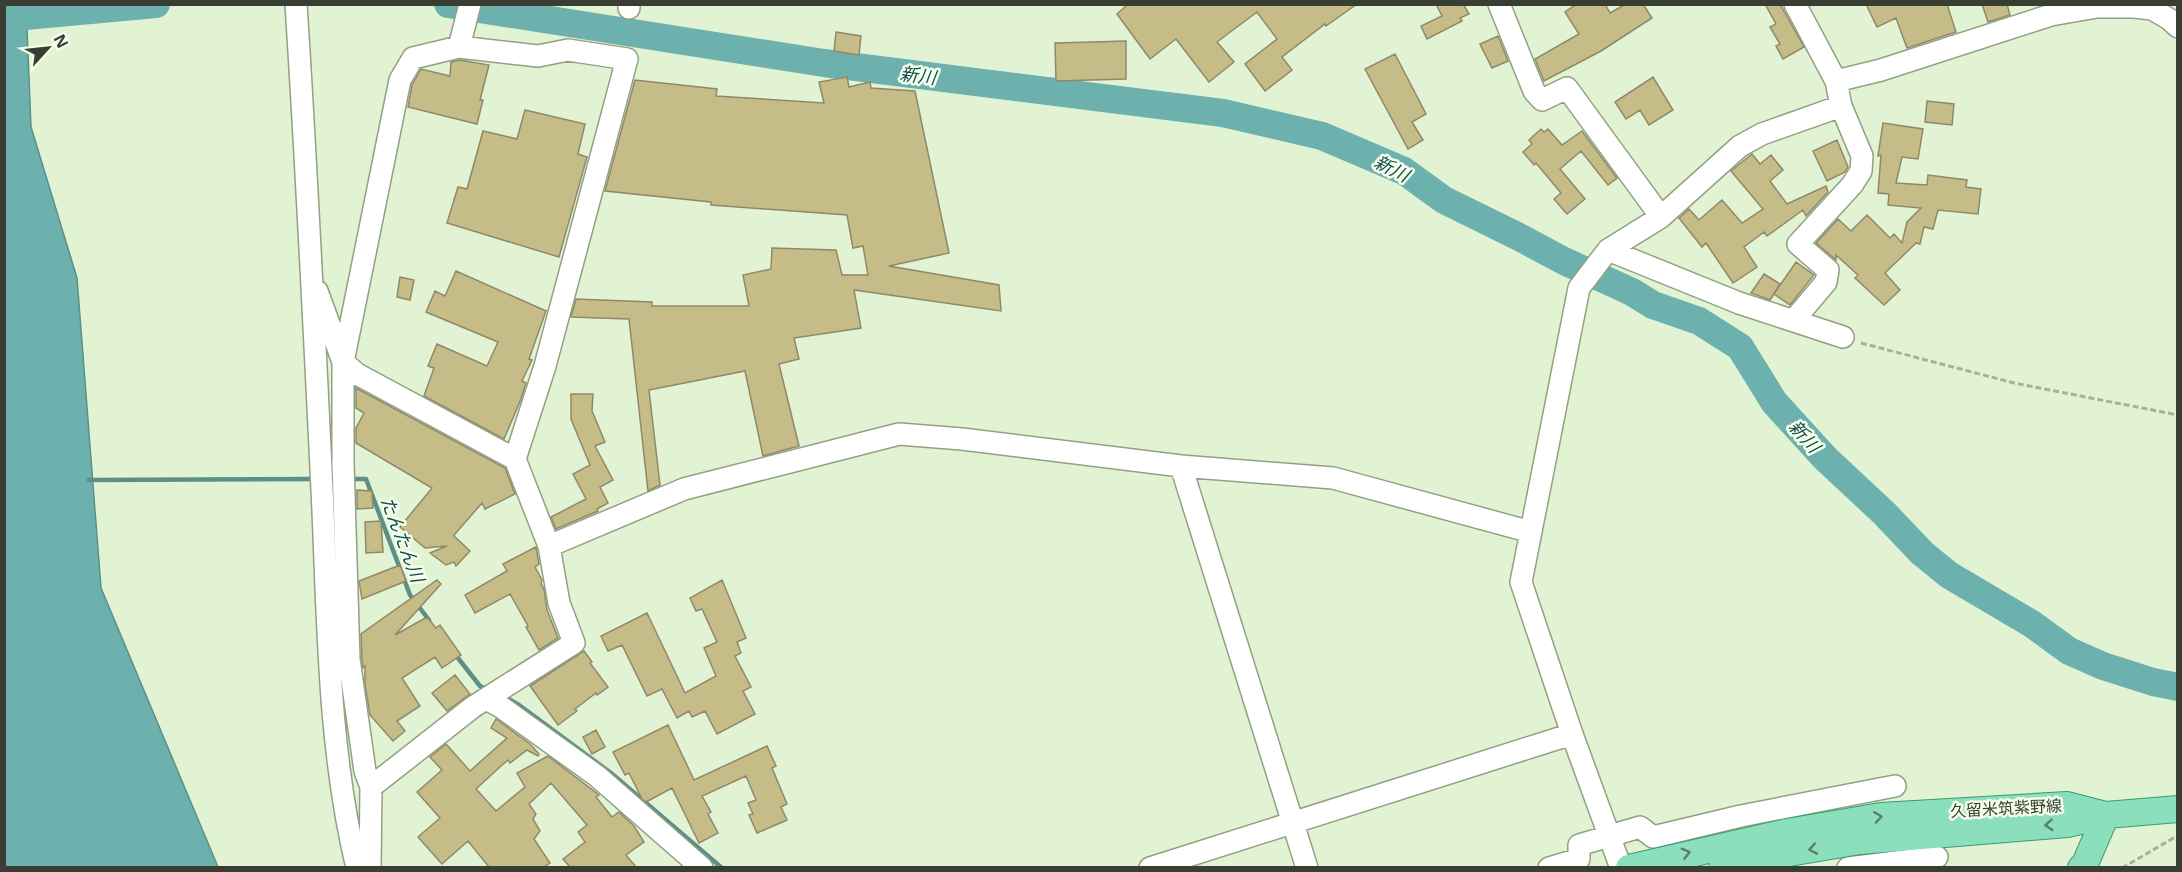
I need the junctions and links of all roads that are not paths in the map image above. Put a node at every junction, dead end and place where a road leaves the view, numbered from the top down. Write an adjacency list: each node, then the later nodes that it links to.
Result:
1 (296, 4): 11 (street)
2 (470, 4): 6 (street)
3 (1499, 4): 9 (street)
4 (1795, 4): 7 (street)
5 (2178, 27): 7 (street)
6 (459, 47): 14 (street); 15 (street)
7 (1836, 81): 8 (street)
8 (1841, 106): 9 (street); 12 (street)
9 (1661, 217): 10 (street)
10 (1608, 250): 12 (street); 17 (street)
11 (310, 271): 14 (street); 29 (street)
12 (1794, 321): 13 (street)
13 (1843, 337)
14 (343, 362): 15 (street); 22 (street)
15 (515, 459): 18 (street)
16 (1181, 466): 17 (street); 18 (street); 25 (street)
17 (1531, 532): 20 (street)
18 (549, 546): 19 (street)
19 (486, 699): 22 (street); 32 (street)
20 (1572, 734): 25 (street); 27 (street)
21 (1895, 786): 27 (street)
22 (371, 787): 26 (street)
23 (2178, 809): 24 (main road)
24 (2106, 815): 37 (main road, 久留米筑紫野線, one-way to 24); 38 (main road, 久留米筑紫野線, one-way to 38); 40 (main road)
25 (1293, 822): 33 (street); 34 (street)
26 (370, 823): 30 (street); 31 (street)
27 (1609, 836): 35 (street); 36 (street)
28 (1937, 857): 39 (street)
29 (357, 867)
30 (370, 867)
31 (381, 867)
32 (702, 867)
33 (1150, 867)
34 (1307, 867)
35 (1549, 867)
36 (1621, 867)
37 (1629, 867)
38 (1722, 867)
39 (1848, 867)
40 (2081, 867)

